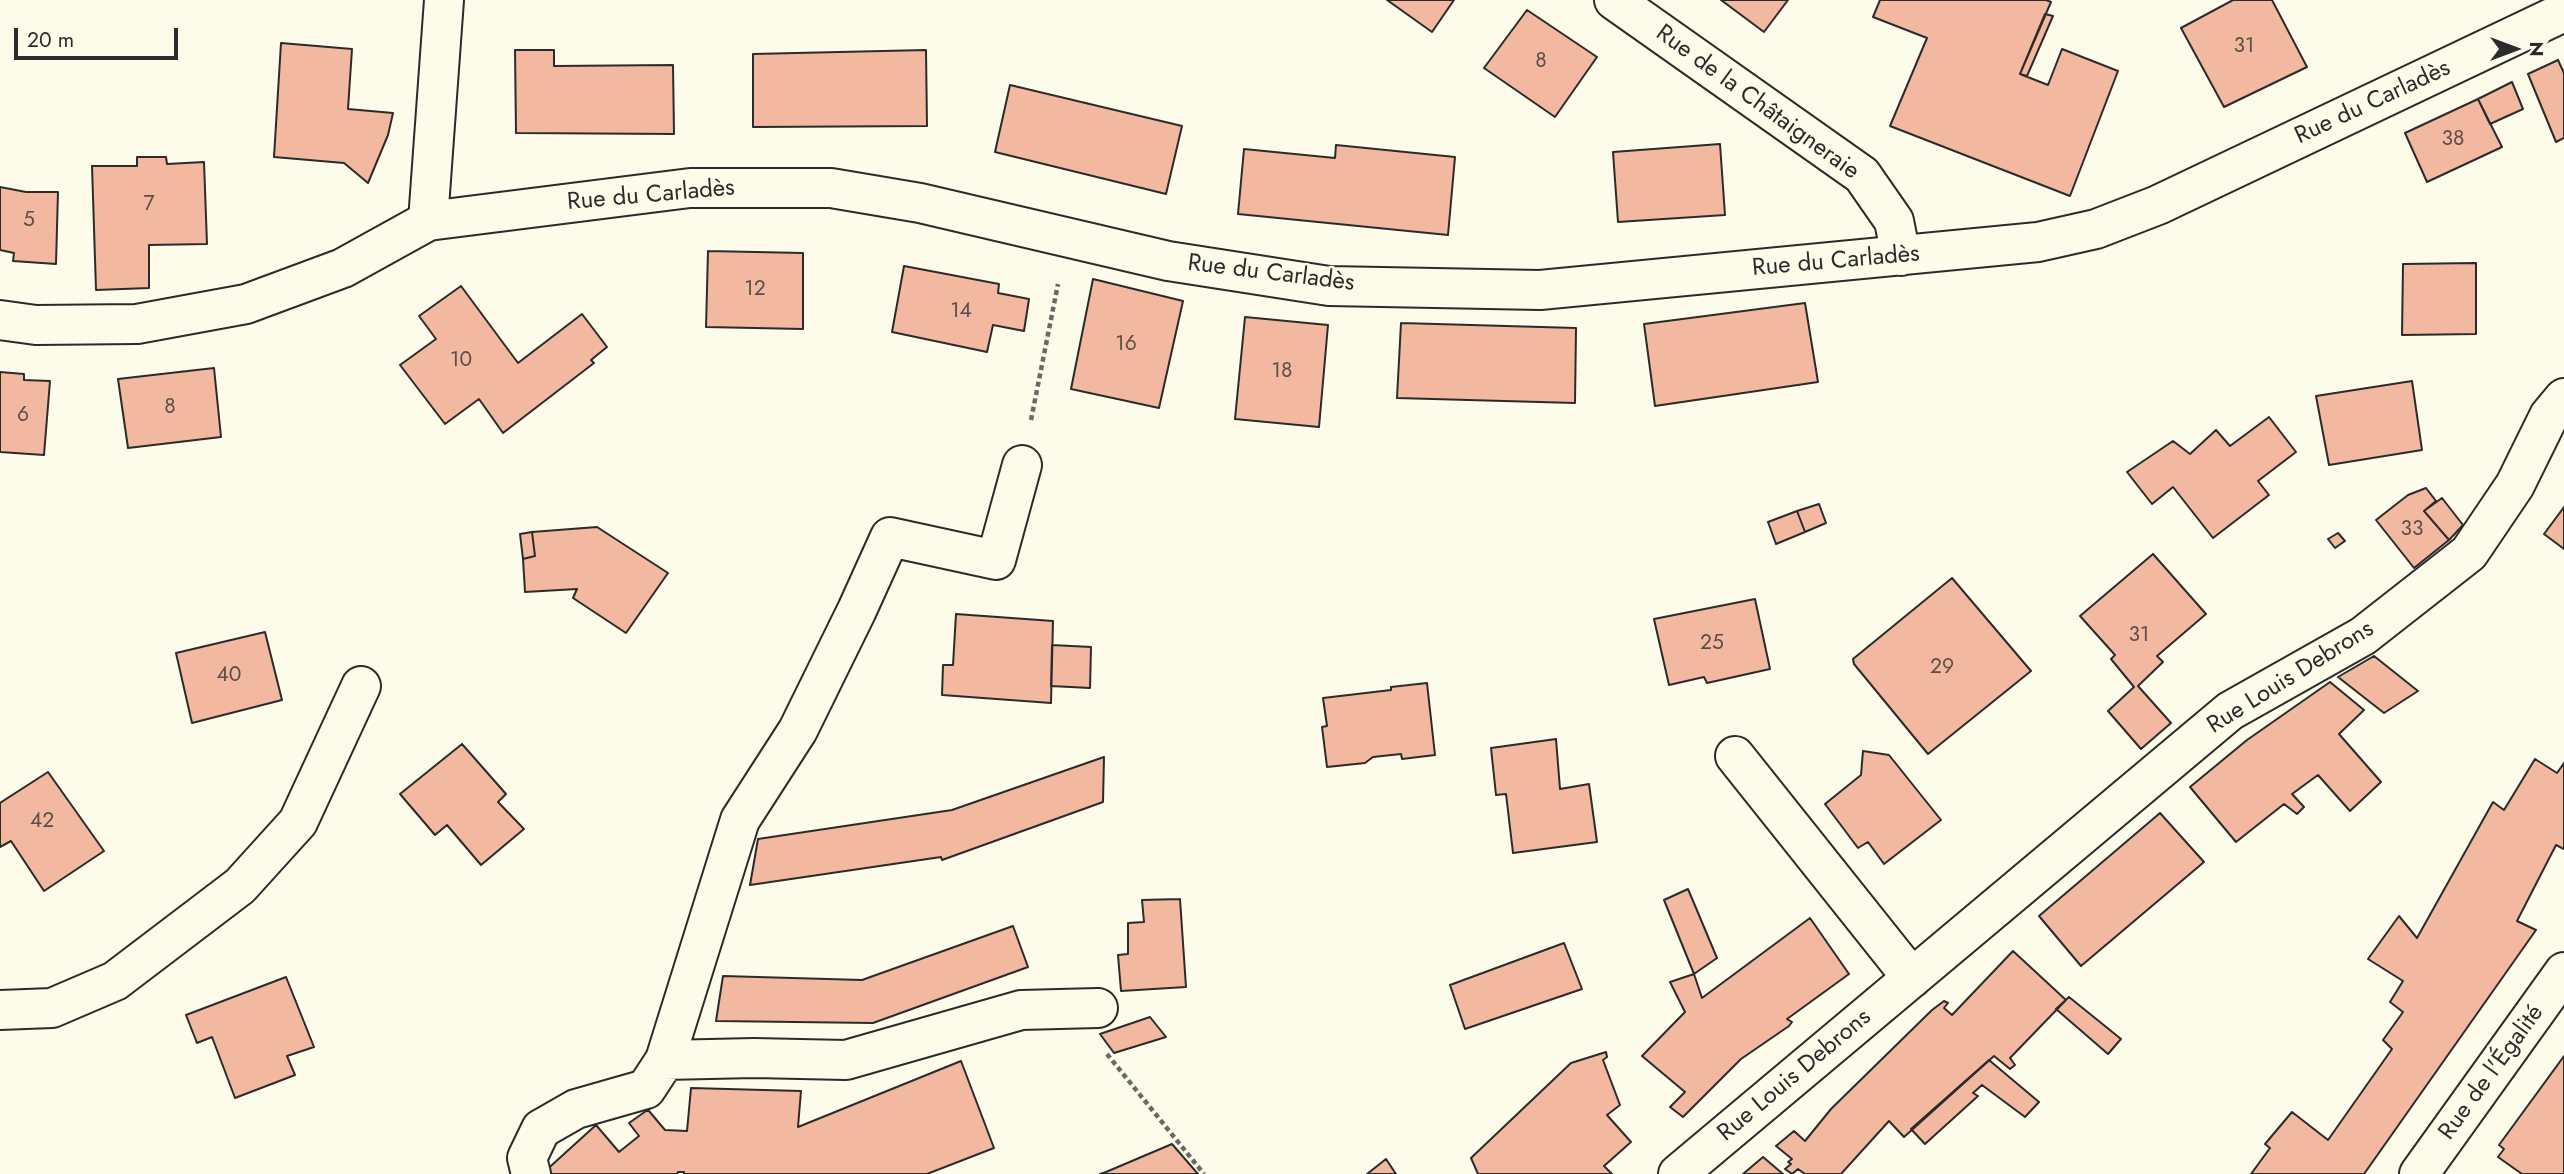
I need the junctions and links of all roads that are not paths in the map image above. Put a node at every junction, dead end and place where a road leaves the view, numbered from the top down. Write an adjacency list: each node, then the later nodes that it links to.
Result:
1 (444, 0): 4 (street)
2 (1614, 0): 5 (street, Rue de la Châtaigneraie)
3 (2564, 12): 5 (street, Rue du Carladès)
4 (428, 221): 5 (street, Rue du Carladès); 6 (street, Rue du Carladès)
5 (1901, 257)
6 (0, 320)
7 (2564, 398): 12 (street, Rue Louis Debrons)
8 (1022, 465): 15 (street)
9 (361, 685): 14 (street)
10 (1735, 756): 12 (street)
11 (2564, 972): 18 (street, Rue de l'Égalité)
12 (1912, 978): 17 (street, Rue Louis Debrons)
13 (1098, 1008): 15 (street)
14 (0, 1010)
15 (665, 1060): 16 (street)
16 (531, 1174)
17 (1678, 1174)
18 (2419, 1174)

